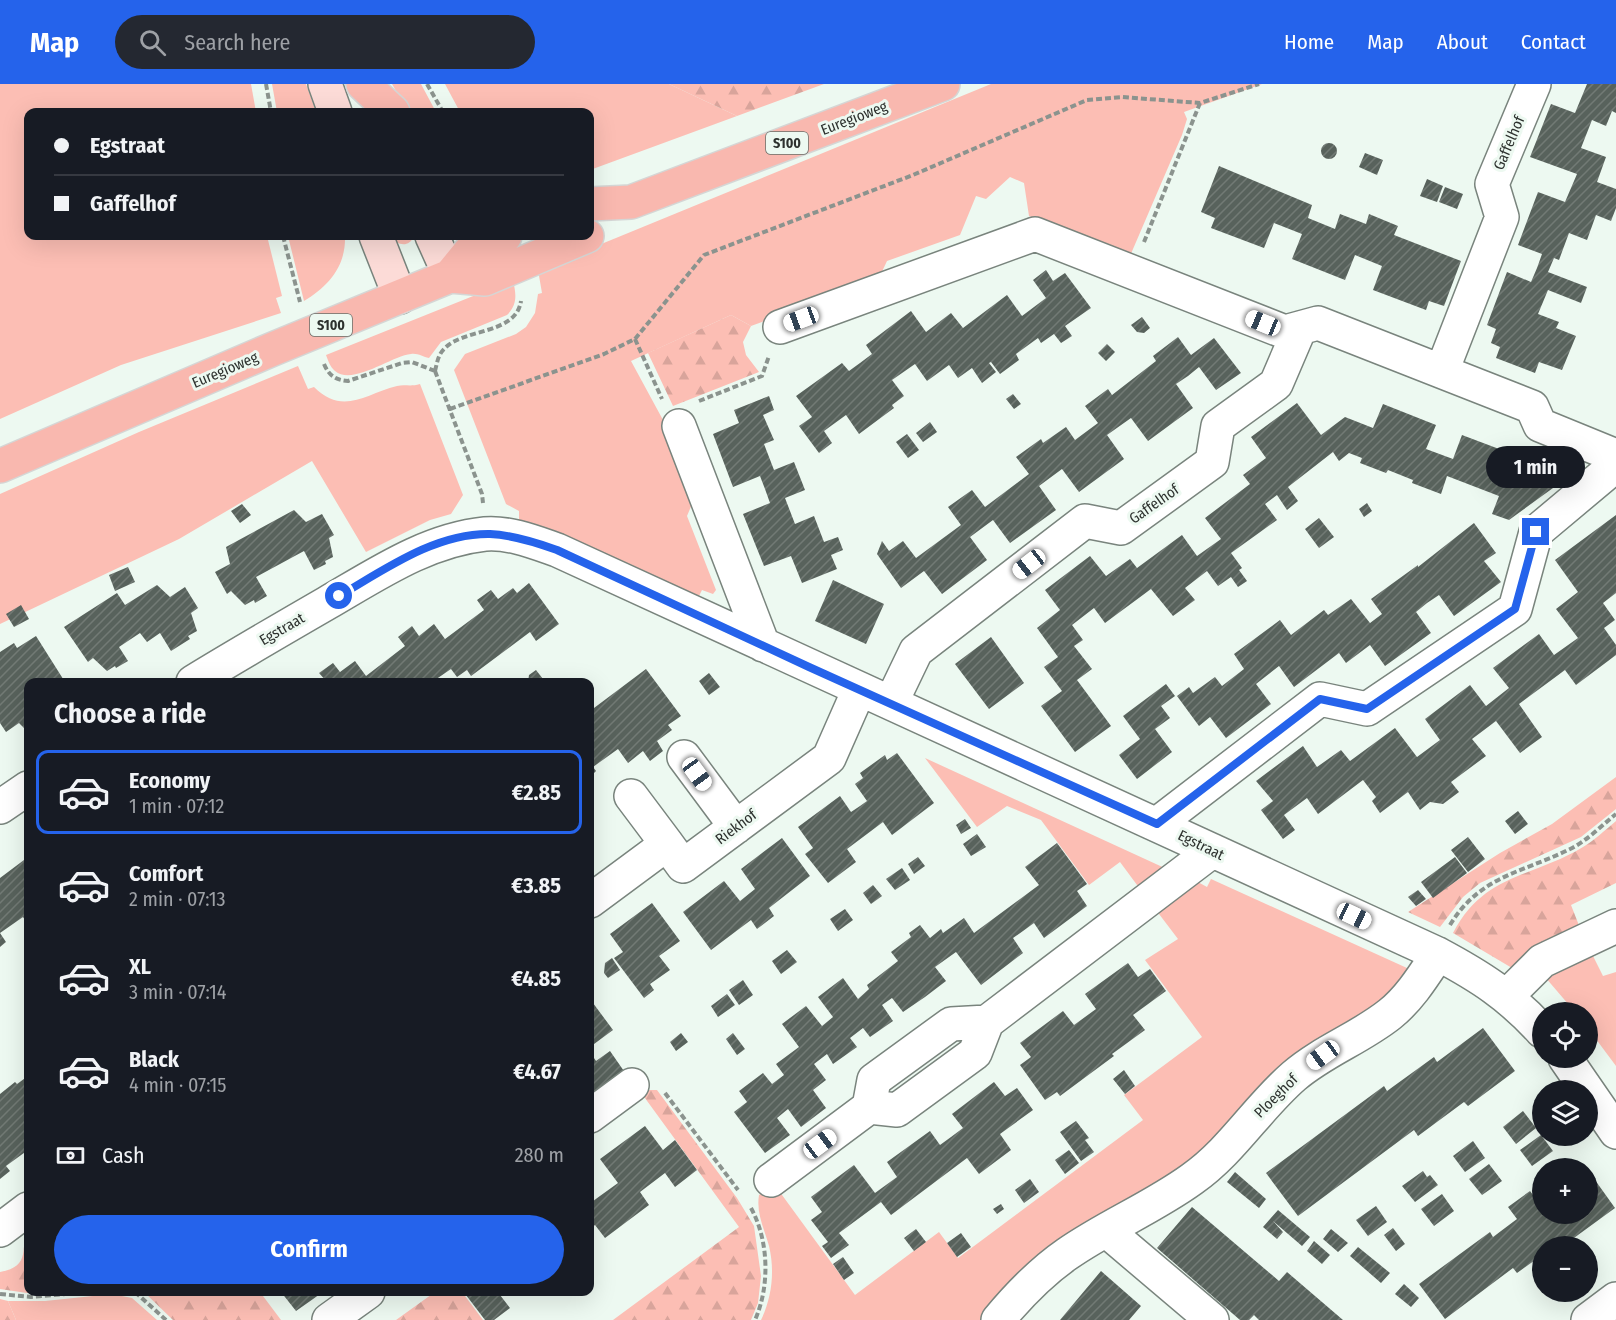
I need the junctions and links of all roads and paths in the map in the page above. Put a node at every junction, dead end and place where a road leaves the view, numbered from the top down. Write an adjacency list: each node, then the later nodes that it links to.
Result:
1 (266, 84): 10 (path)
2 (325, 84): 11 (street)
3 (358, 84): 12 (street)
4 (363, 84): 13 (main road)
5 (427, 84): 14 (path)
6 (943, 84): 16 (main road, Euregioweg / S100)
7 (1259, 84): 9 (path)
8 (1534, 84): 30 (street, Gaffelhof)
9 (1200, 103): 23 (path); 28 (path)
10 (270, 108)
11 (334, 108)
12 (371, 108)
13 (389, 108)
14 (441, 108)
15 (594, 193): 16 (main road)
16 (631, 202): 17 (main road, Euregioweg / S100); 18 (main road, Euregioweg / S100)
17 (594, 204)
18 (594, 232)
19 (378, 240): 25 (street)
20 (434, 240): 24 (street)
21 (494, 240): 24 (main road, Euregioweg / S100)
22 (576, 240): 24 (main road, Euregioweg / S100)
23 (1132, 271): 26 (street); 27 (street)
24 (450, 276): 25 (main road, Euregioweg / S100)
25 (400, 297): 35 (main road, Euregioweg / S100)
26 (780, 327): 32 (path)
27 (1300, 328): 30 (street); 40 (street, Gaffelhof)
28 (635, 339): 31 (path); 32 (path)
29 (435, 371): 31 (path)
30 (1442, 371): 33 (street)
31 (450, 409): 36 (path)
32 (674, 420): 37 (street)
33 (1616, 456)
34 (1616, 465): 46 (street)
35 (0, 466)
36 (488, 534): 37 (street, Egstraat); 38 (street, Egstraat)
37 (763, 645): 39 (street, Egstraat)
38 (200, 678)
39 (859, 690): 40 (street, Egstraat); 47 (street, Riekhof)
40 (891, 703): 46 (street, Egstraat)
41 (684, 756): 47 (street)
42 (24, 791): 44 (street)
43 (631, 796): 48 (street)
44 (0, 807)
45 (1616, 814): 52 (path)
46 (1157, 824): 49 (street, Egstraat)
47 (736, 827): 48 (street, Riekhof)
48 (667, 844): 50 (street)
49 (1212, 850): 52 (street, Egstraat); 59 (street)
50 (594, 898)
51 (1616, 926): 53 (street)
52 (1438, 954): 53 (street, Egstraat); 63 (street, Ploeghof)
53 (1507, 996): 54 (street, Egstraat)
54 (1532, 1021)
55 (1572, 1068): 58 (street)
56 (632, 1085): 57 (street); 60 (path)
57 (594, 1113)
58 (1616, 1132)
59 (759, 1190): 71 (path)
60 (740, 1191)
61 (24, 1212): 62 (street)
62 (0, 1230)
63 (1107, 1231): 72 (street, Ploeghof); 73 (street)
64 (0, 1293): 65 (path)
65 (43, 1296)
66 (139, 1296): 69 (path)
67 (362, 1296): 70 (street)
68 (1616, 1299): 74 (street)
69 (166, 1320)
70 (328, 1320)
71 (754, 1320)
72 (998, 1320)
73 (1212, 1320)
74 (1588, 1320)

